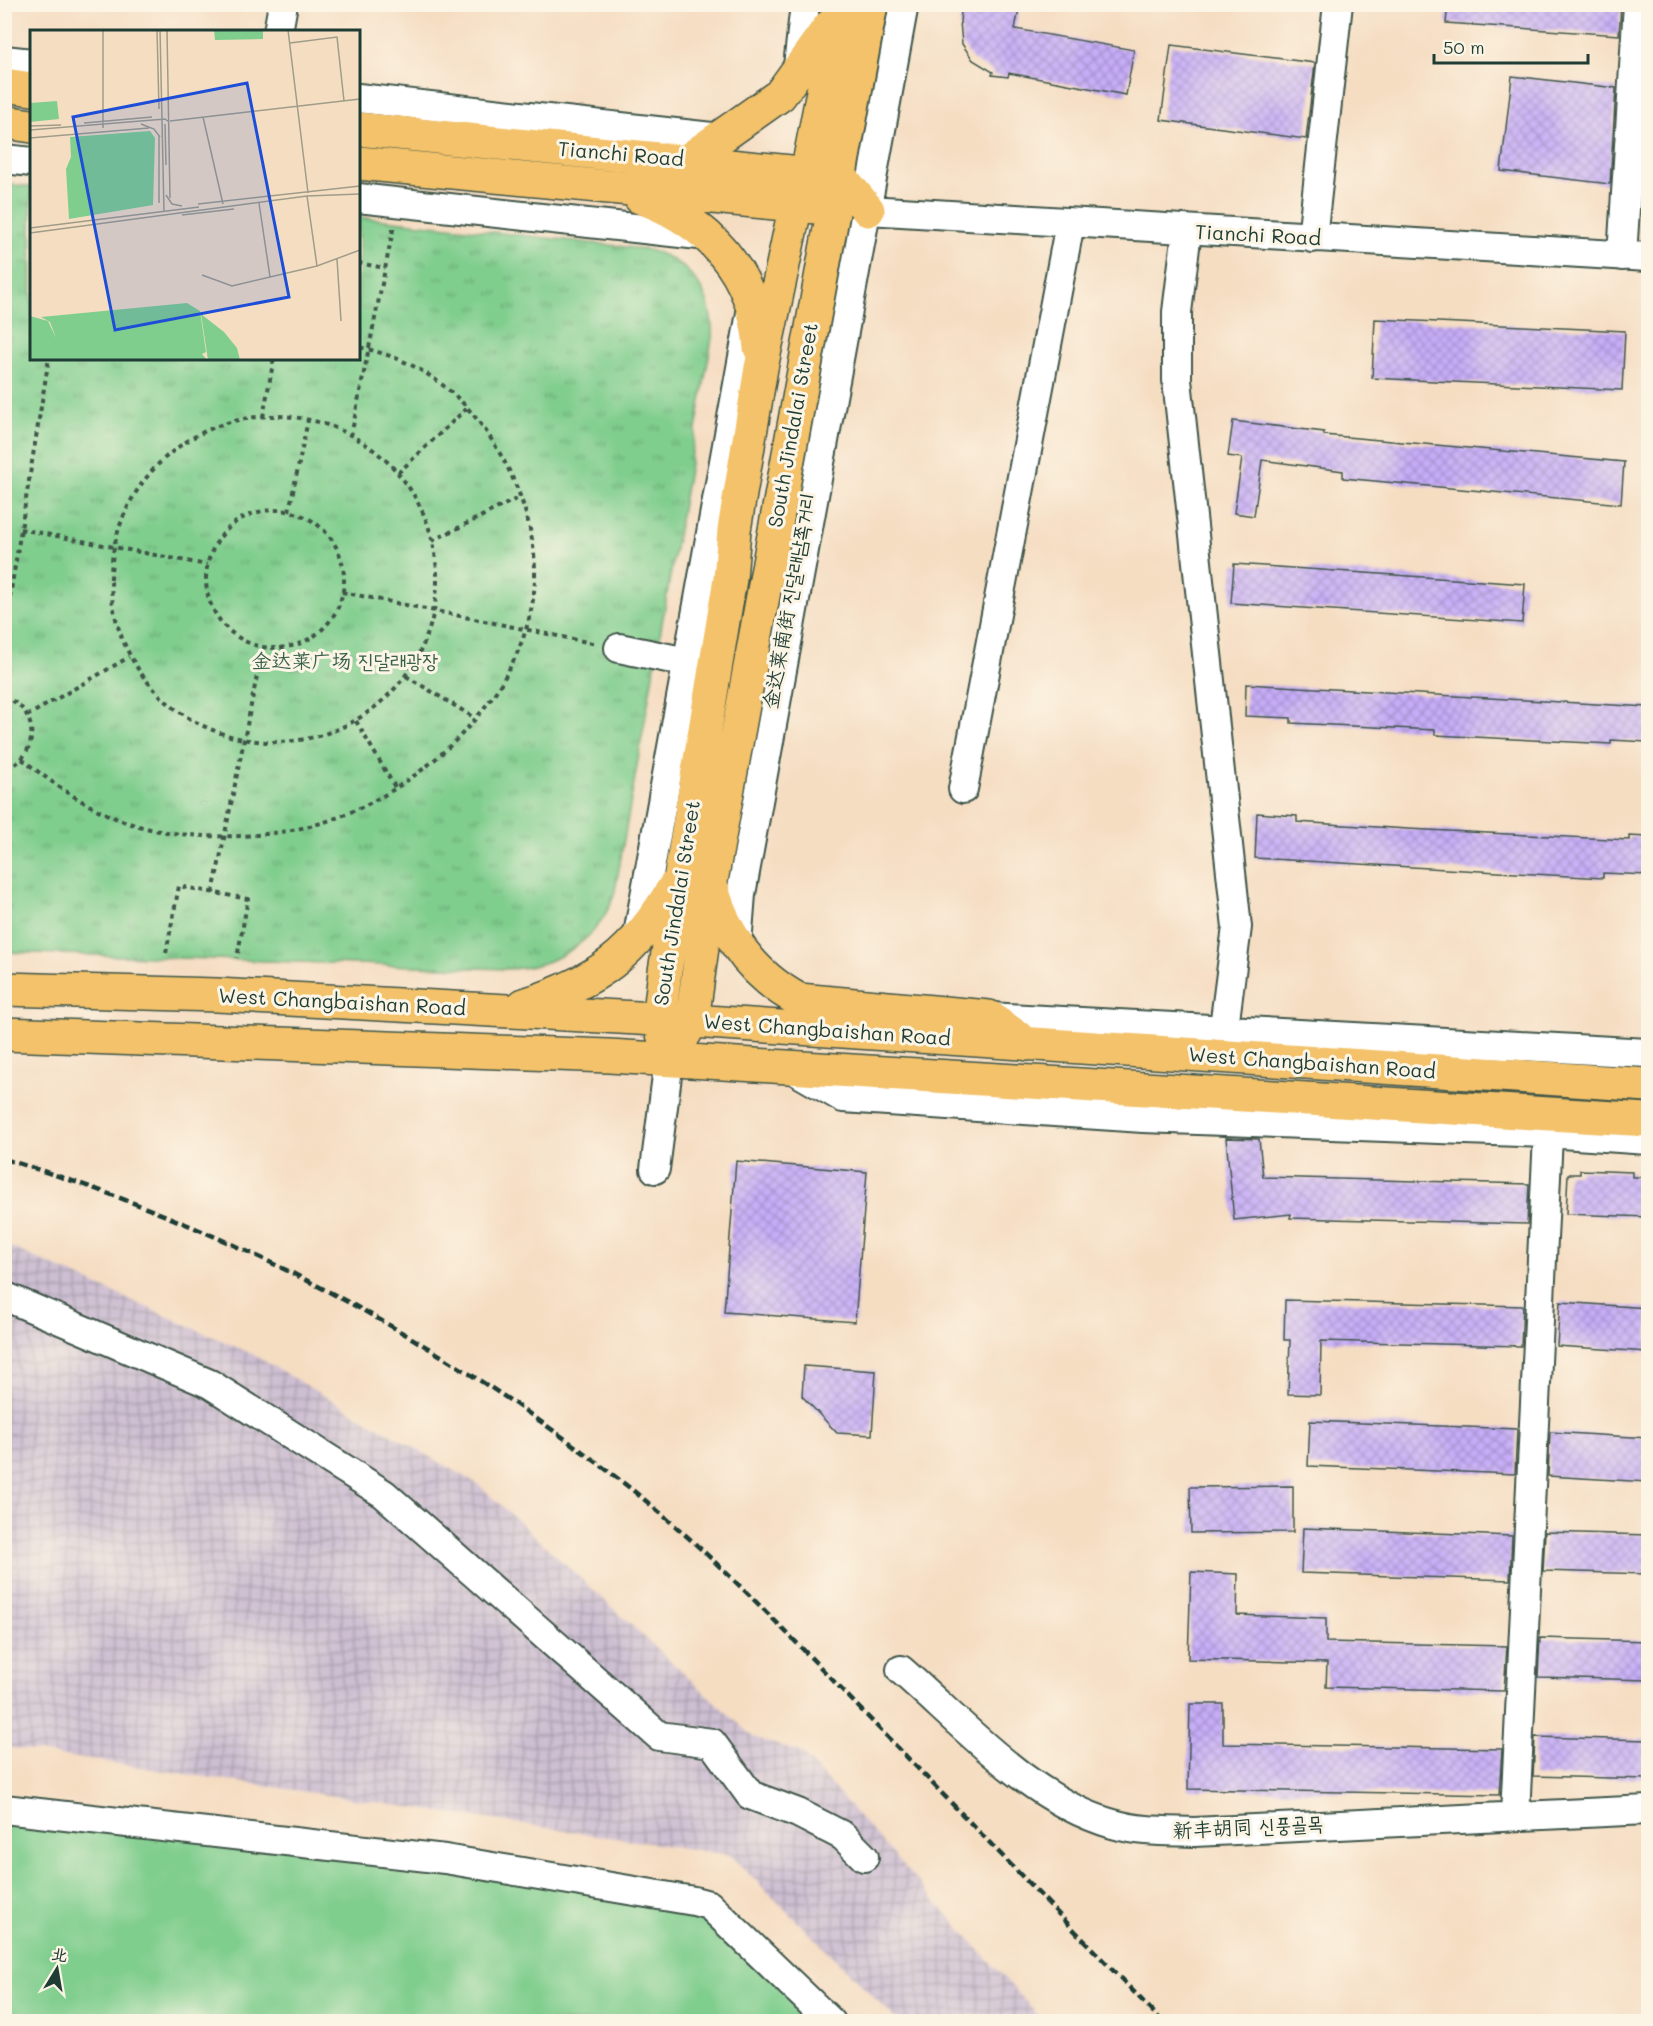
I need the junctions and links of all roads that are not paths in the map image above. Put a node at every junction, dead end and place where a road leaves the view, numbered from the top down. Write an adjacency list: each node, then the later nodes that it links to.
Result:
1 (283, 4): 8 (street)
2 (805, 4): 11 (street)
3 (871, 4): 23 (main road, South Jindalai Street)
4 (904, 4): 28 (street, South Jindalai Street)
5 (1338, 4): 32 (street)
6 (1638, 4): 33 (street)
7 (839, 9): 11 (main road); 25 (main road, South Jindalai Street)
8 (278, 30)
9 (4, 60): 10 (street)
10 (30, 63)
11 (797, 75): 18 (main road)
12 (4, 85): 13 (main road)
13 (30, 89)
14 (360, 98): 18 (street, Tianchi Road)
15 (4, 122): 16 (main road)
16 (30, 126)
17 (360, 129): 20 (main road, Tianchi Road)
18 (721, 138): 20 (main road)
19 (4, 159): 21 (street)
20 (688, 160): 25 (main road, Tianchi Road)
21 (30, 162)
22 (360, 163): 24 (main road, Tianchi Road)
23 (841, 177): 25 (main road, Tianchi Road); 27 (main road, South Jindalai Street); 28 (main road)
24 (609, 185): 25 (main road, Tianchi Road); 31 (main road)
25 (802, 189): 27 (main road, Tianchi Road); 35 (main road, South Jindalai Street)
26 (360, 198): 31 (street)
27 (833, 209): 28 (main road, Tianchi Road); 39 (main road, South Jindalai Street)
28 (868, 210): 29 (street, Tianchi Road); 41 (street, South Jindalai Street)
29 (1070, 223): 30 (street, Tianchi Road); 38 (street)
30 (1187, 231): 32 (street, Tianchi Road); 48 (street)
31 (708, 236): 34 (main road)
32 (1312, 238): 33 (street, Tianchi Road)
33 (1635, 256)
34 (752, 308): 35 (main road); 37 (street, South Jindalai Street)
35 (761, 368): 39 (main road, South Jindalai Street)
36 (619, 648): 37 (street)
37 (687, 662): 40 (street, South Jindalai Street)
38 (963, 789)
39 (695, 879): 40 (main road); 41 (main road); 45 (main road, South Jindalai Street); 46 (main road, South Jindalai Street)
40 (637, 940): 43 (main road)
41 (737, 945): 44 (main road)
42 (4, 989): 43 (main road, West Changbaishan Road)
43 (508, 1010): 45 (main road, West Changbaishan Road); 50 (main road)
44 (989, 1017): 48 (street, West Changbaishan Road); 49 (main road)
45 (659, 1020): 46 (main road, West Changbaishan Road); 52 (main road, South Jindalai Street)
46 (692, 1021): 49 (main road, West Changbaishan Road); 52 (main road, South Jindalai Street)
47 (4, 1034): 50 (main road, West Changbaishan Road)
48 (1222, 1043): 49 (main road, West Changbaishan Road); 51 (street, West Changbaishan Road); 53 (main road, West Changbaishan Road)
49 (1028, 1044)
50 (506, 1053): 52 (main road, West Changbaishan Road)
51 (1648, 1053)
52 (669, 1060): 55 (main road, West Changbaishan Road); 57 (street)
53 (1648, 1085)
54 (1648, 1120): 55 (main road, West Changbaishan Road)
55 (1548, 1124): 56 (street, West Changbaishan Road); 62 (street)
56 (1648, 1140)
57 (655, 1168)
58 (4, 1296): 63 (street)
59 (901, 1670): 62 (street, 新丰胡同 신풍골목)
60 (4, 1809): 64 (street)
61 (1648, 1810): 62 (street, 新丰胡同 신풍골목)
62 (1515, 1815)
63 (864, 1857)
64 (805, 2010): 65 (street)
65 (831, 2022)

